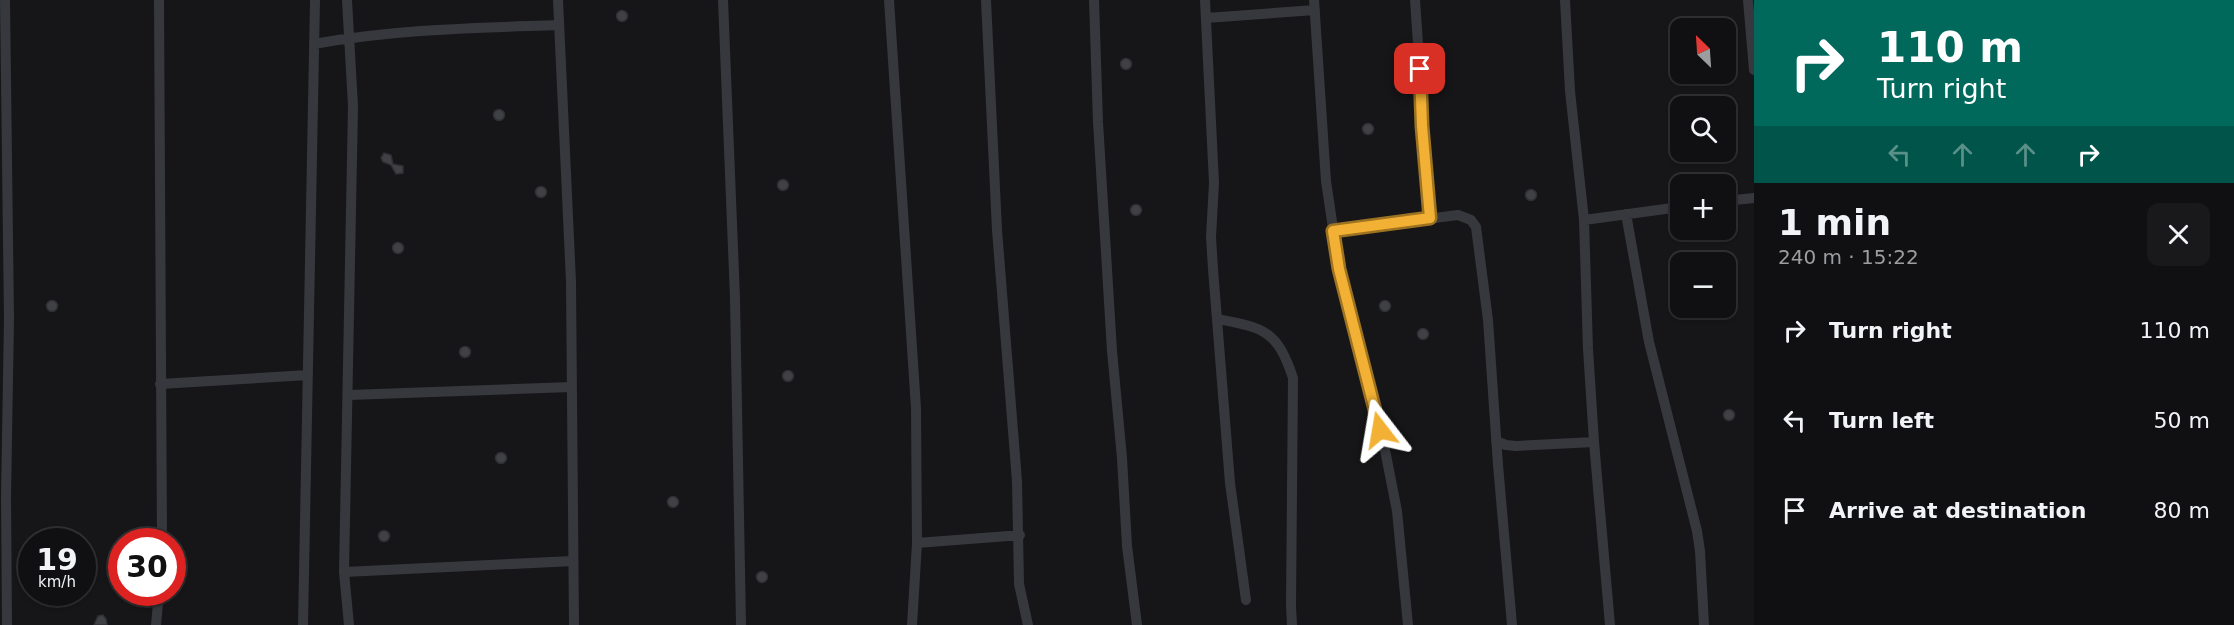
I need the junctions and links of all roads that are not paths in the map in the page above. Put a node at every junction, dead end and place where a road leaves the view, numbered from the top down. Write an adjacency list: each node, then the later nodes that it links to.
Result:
1 (5, 0): 34 (street)
2 (159, 0): 29 (street)
3 (315, 0): 18 (street)
4 (347, 0): 17 (street)
5 (558, 0): 16 (street)
6 (723, 0): 47 (street)
7 (889, 0): 37 (street)
8 (986, 0): 36 (street)
9 (1094, 0): 50 (street)
10 (1205, 0): 15 (street)
11 (1415, 0): 24 (street)
12 (1564, 0): 25 (street)
13 (1748, 0): 19 (street)
14 (1315, 5): 15 (street); 26 (street)
15 (1206, 18): 27 (street)
16 (559, 25): 17 (street); 30 (street)
17 (351, 38): 18 (street); 31 (street)
18 (314, 44): 28 (street)
19 (1754, 70)
20 (1754, 198): 21 (street)
21 (1736, 200)
22 (1670, 208): 23 (street)
23 (1626, 214): 25 (street); 55 (street)
24 (1430, 218): 26 (street); 32 (street)
25 (1584, 220): 33 (street)
26 (1333, 231): 52 (street)
27 (1218, 319): 40 (street); 51 (street)
28 (308, 375): 29 (street); 44 (street)
29 (160, 384): 35 (street)
30 (572, 387): 31 (street); 38 (street)
31 (349, 394): 39 (street)
32 (1496, 441): 33 (street); 53 (street)
33 (1594, 442): 54 (street)
34 (3, 496): 42 (street)
35 (162, 528)
36 (1020, 535): 37 (street); 49 (street)
37 (917, 543): 48 (street)
38 (573, 561): 39 (street); 46 (street)
39 (344, 572): 45 (street)
40 (1246, 600)
41 (158, 606): 43 (street)
42 (7, 625)
43 (156, 625)
44 (303, 625)
45 (350, 625)
46 (574, 625)
47 (741, 625)
48 (912, 625)
49 (1028, 625)
50 (1137, 625)
51 (1292, 625)
52 (1408, 625)
53 (1512, 625)
54 (1610, 625)
55 (1704, 625)

